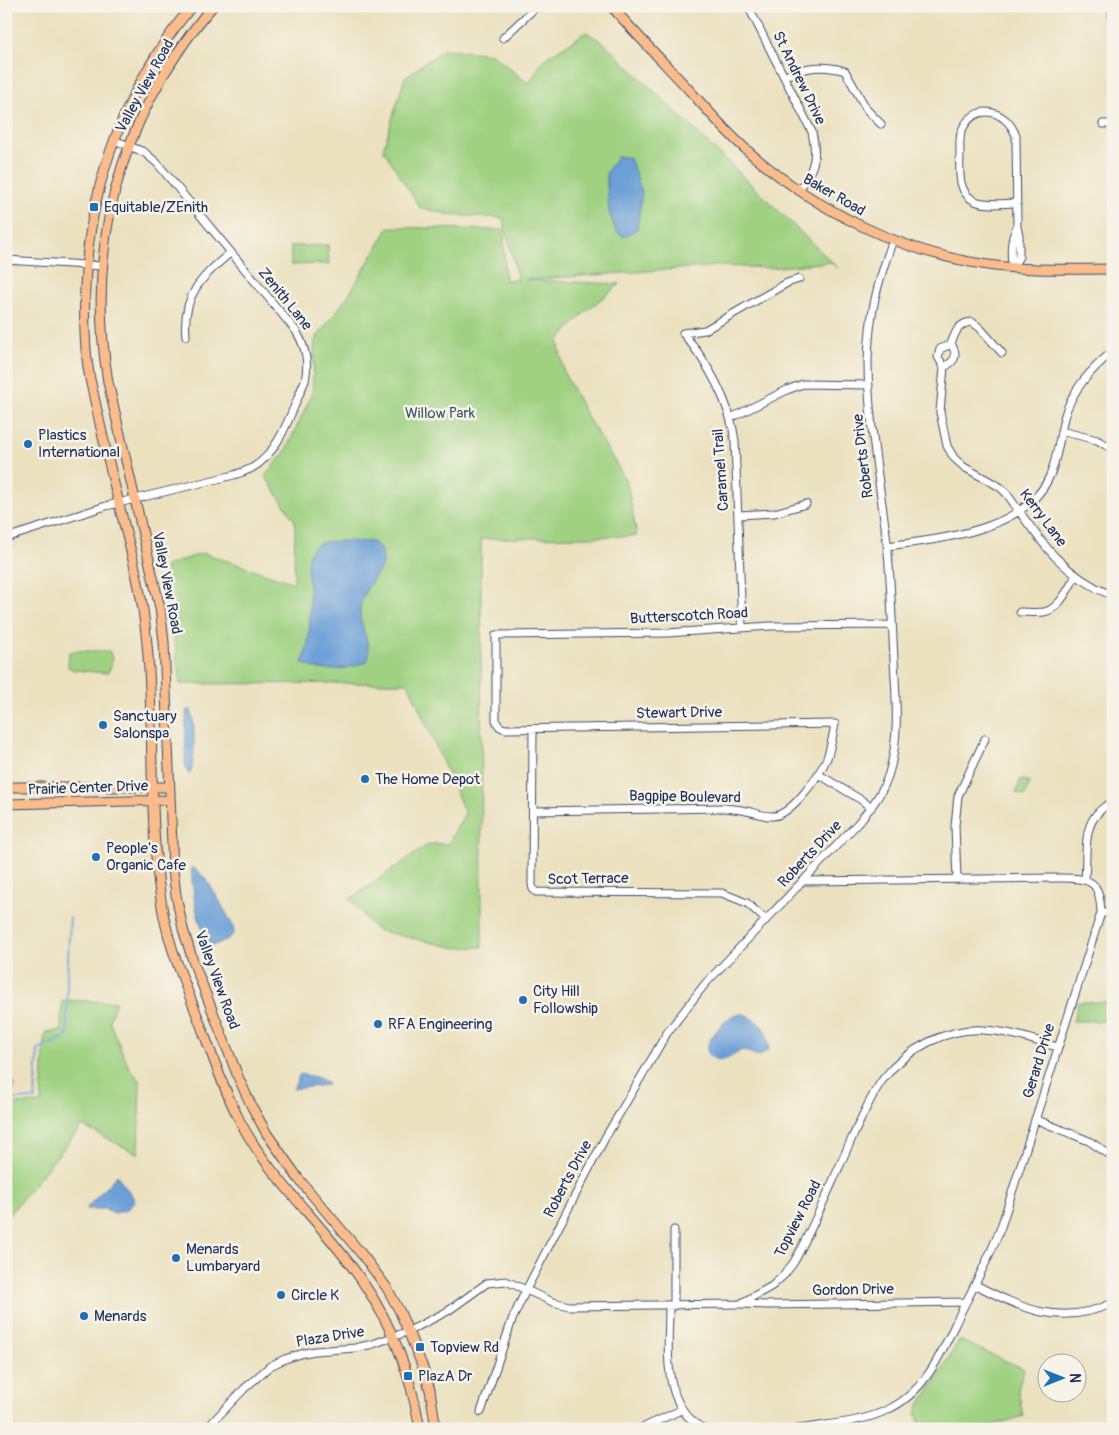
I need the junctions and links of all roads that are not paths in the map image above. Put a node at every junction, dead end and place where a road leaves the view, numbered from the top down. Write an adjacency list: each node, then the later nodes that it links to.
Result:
1 (192, 6): 13 (main road, Valley View Road)
2 (213, 6): 14 (main road, Valley View Road)
3 (537, 6): 8 (street)
4 (611, 6): 15 (main road, Baker Road)
5 (748, 6): 9 (street, St Andrew Drive)
6 (1112, 6): 7 (street)
7 (1112, 30)
8 (503, 38)
9 (785, 76): 10 (street); 15 (street, St Andrew Drive)
10 (881, 124)
11 (1102, 124): 12 (street)
12 (1113, 124)
13 (114, 140): 14 (street, Zenith Lane); 20 (main road, Valley View Road)
14 (128, 145): 18 (street, Zenith Lane); 21 (main road, Valley View Road)
15 (798, 191): 17 (main road, Baker Road)
16 (1017, 203): 16 (street); 22 (street)
17 (893, 240): 22 (main road, Baker Road); 30 (street, Roberts Drive)
18 (230, 253): 25 (street); 34 (street, Zenith Lane)
19 (6, 260): 20 (street)
20 (86, 264): 21 (street); 35 (main road, Valley View Road)
21 (102, 266): 34 (main road, Valley View Road)
22 (1012, 267): 23 (main road, Baker Road)
23 (1113, 269)
24 (799, 279): 31 (street, Caramel Trail)
25 (186, 336)
26 (951, 344): 28 (street, Kerry Lane); 29 (street, Kerry Lane); 29 (street, Kerry Lane)
27 (1113, 351): 32 (street)
28 (1002, 353)
29 (944, 367): 37 (street, Kerry Lane)
30 (869, 385): 31 (street); 40 (street, Roberts Drive)
31 (731, 418): 38 (street, Caramel Trail)
32 (1062, 431): 33 (street); 37 (street)
33 (1113, 449)
34 (135, 498): 35 (street, Zenith Lane); 52 (main road, Valley View Road)
35 (119, 503): 39 (street, Zenith Lane); 51 (main road, Valley View Road)
36 (806, 504): 38 (street)
37 (1018, 511): 40 (street); 41 (street, Kerry Lane)
38 (739, 515): 45 (street, Caramel Trail)
39 (6, 538)
40 (887, 546): 44 (street, Roberts Drive)
41 (1076, 576): 42 (street, Kerry Lane); 43 (street)
42 (1113, 596)
43 (1020, 612)
44 (892, 625): 45 (street, Butterscotch Road); 57 (street, Roberts Drive)
45 (742, 627): 46 (street, Butterscotch Road)
46 (496, 635): 47 (street, Stewart Drive)
47 (532, 729): 49 (street, Stewart Drive); 58 (street, Scot Terrace)
48 (985, 739): 59 (street)
49 (818, 774): 57 (street); 58 (street, Bagpipe Boulevard)
50 (6, 787): 51 (main road, Prairie Center Drive)
51 (153, 787): 52 (main road, Prairie Center Drive); 53 (main road, Valley View Road)
52 (169, 787): 54 (main road, Valley View Road)
53 (153, 800): 54 (main road, Prairie Center Drive); 56 (main road, Prairie Center Drive); 76 (main road, Valley View Road)
54 (170, 800): 75 (main road, Valley View Road)
55 (1113, 802): 60 (street)
56 (6, 804)
57 (871, 808): 61 (street, Roberts Drive)
58 (533, 811): 64 (street, Scot Terrace)
59 (957, 878): 60 (street); 61 (street)
60 (1085, 879): 63 (street, Gerard Drive)
61 (804, 881): 64 (street, Roberts Drive)
62 (1113, 912): 63 (street)
63 (1101, 913): 65 (street, Gerard Drive)
64 (766, 920): 70 (street, Roberts Drive)
65 (1057, 1047): 66 (street, Gerard Drive); 73 (street, Topview Road)
66 (1035, 1119): 67 (street); 69 (street, Gerard Drive)
67 (1113, 1157)
68 (674, 1230): 74 (street)
69 (976, 1285): 71 (street, Gerard Drive); 72 (street)
70 (526, 1290): 74 (street, Topview Road); 75 (street, Topview Road); 78 (street, Roberts Drive)
71 (966, 1302): 73 (street, Gordon Drive); 84 (street, Gerard Drive)
72 (1113, 1302)
73 (740, 1304): 74 (street, Topview Road)
74 (672, 1306): 77 (street)
75 (409, 1331): 76 (street, Topview Road); 81 (main road, Valley View Road)
76 (394, 1336): 79 (street, Plaza Drive); 80 (main road, Valley View Road)
77 (682, 1410): 82 (street); 83 (street)
78 (481, 1412)
79 (206, 1429)
80 (420, 1429)
81 (436, 1429)
82 (640, 1429)
83 (704, 1429)
84 (798, 1429)

